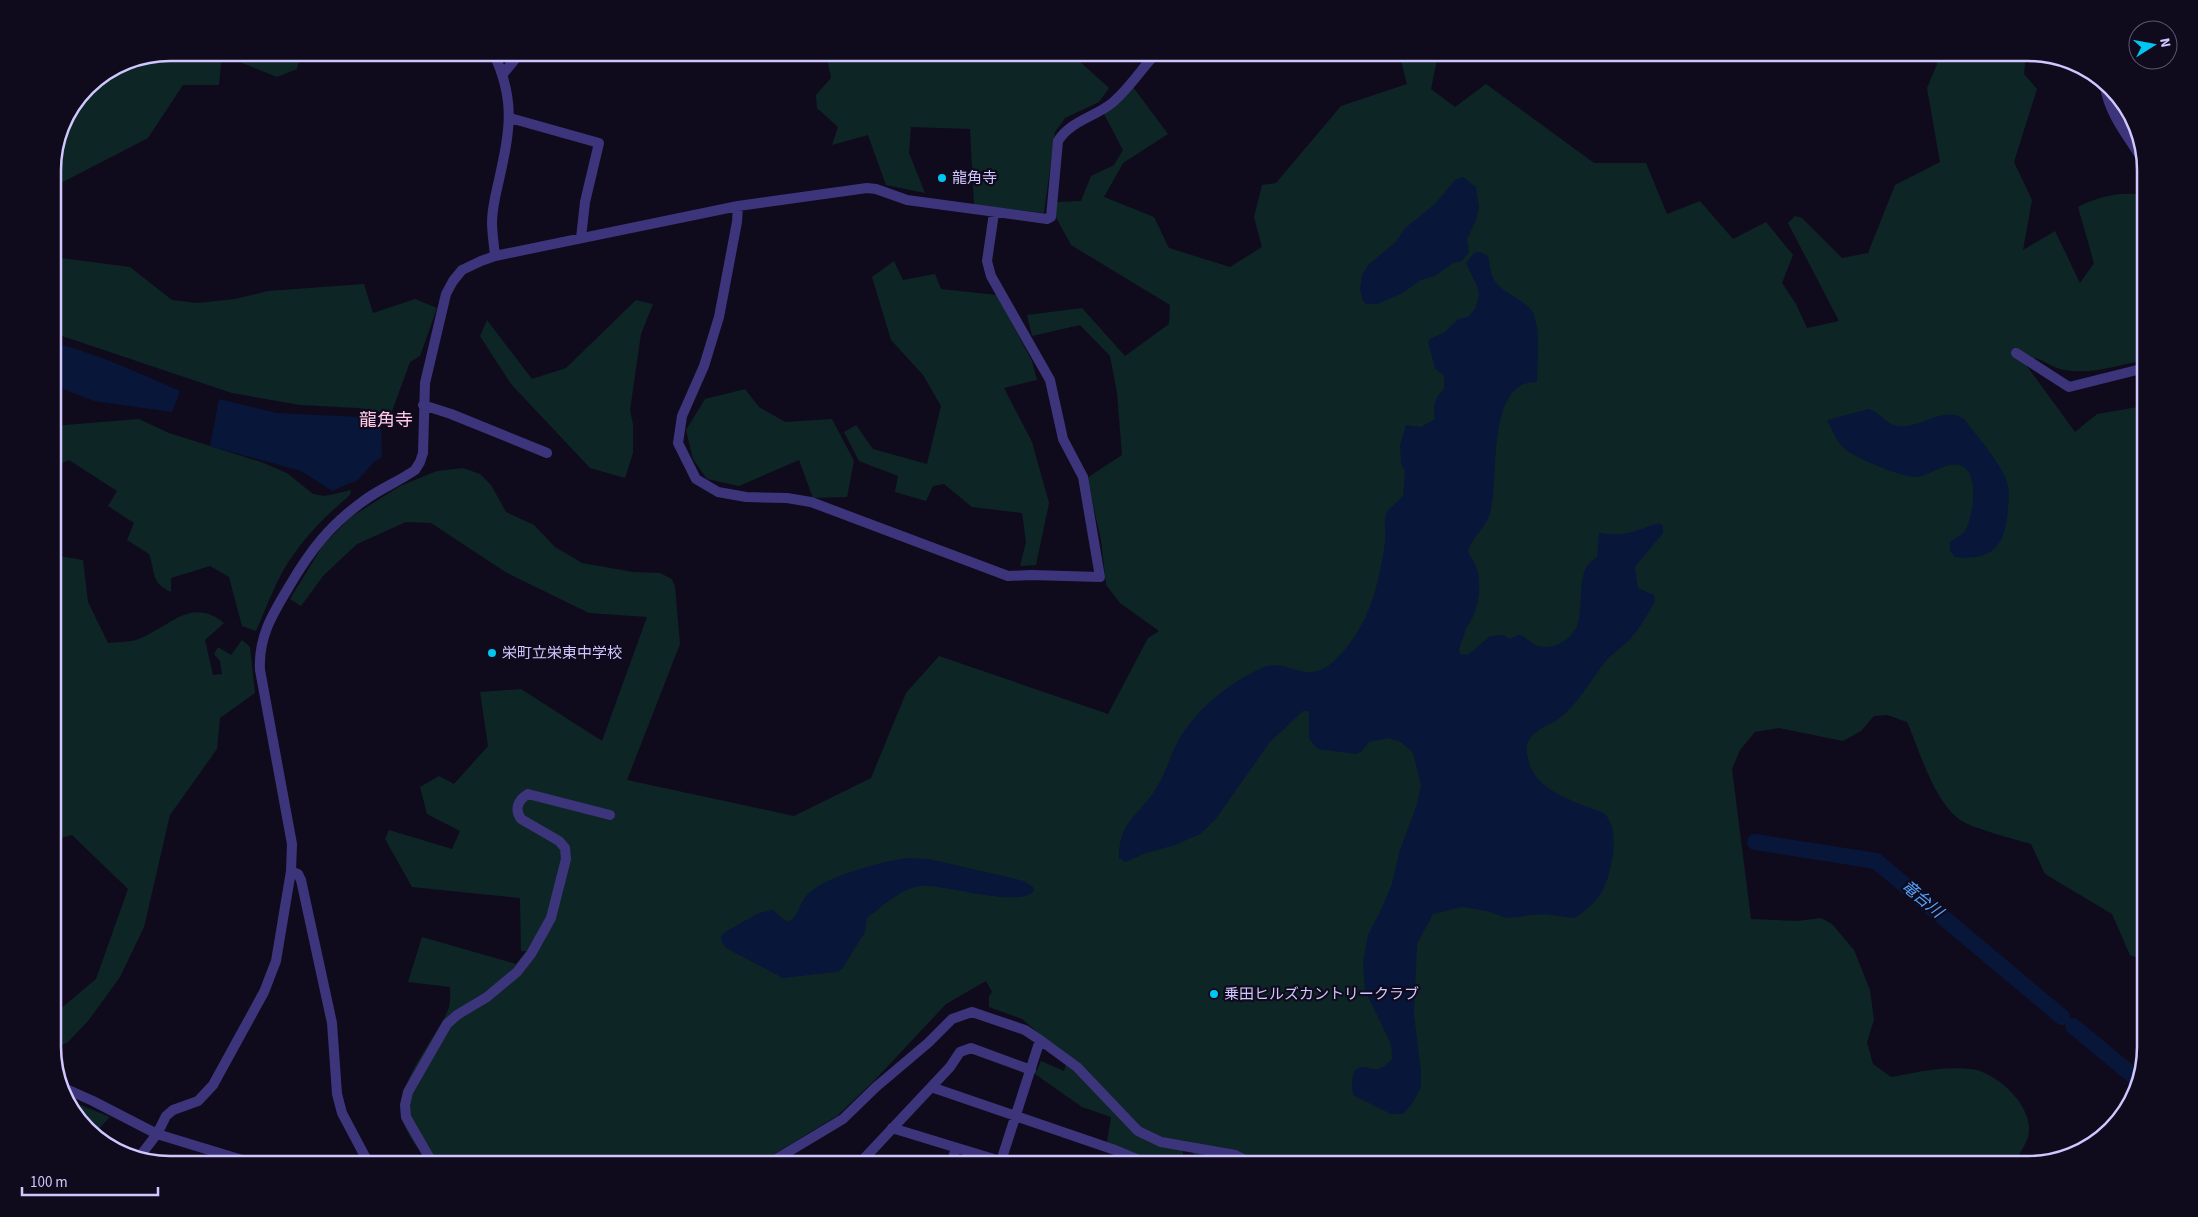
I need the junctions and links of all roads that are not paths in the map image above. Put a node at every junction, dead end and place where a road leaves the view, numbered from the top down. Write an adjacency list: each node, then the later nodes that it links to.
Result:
1 (496, 61): 4 (street)
2 (514, 61): 4 (street)
3 (1149, 61): 9 (street)
4 (503, 74): 6 (street)
5 (2106, 95): 7 (street)
6 (510, 118): 10 (street); 11 (street)
7 (2135, 149)
8 (738, 206): 9 (street); 9 (street); 10 (street)
9 (994, 213)
10 (581, 238): 11 (street)
11 (495, 256): 14 (street)
12 (2016, 354): 13 (street)
13 (2137, 370)
14 (423, 405): 15 (street); 17 (street)
15 (547, 453)
16 (610, 815): 29 (street)
17 (291, 871): 24 (street); 28 (street)
18 (1040, 1040): 19 (street); 30 (street); 36 (street)
19 (1031, 1070): 20 (street); 22 (street)
20 (931, 1087): 22 (street); 23 (street)
21 (72, 1092): 24 (street)
22 (1016, 1116): 34 (street); 35 (street)
23 (892, 1128): 25 (street); 31 (street)
24 (157, 1134): 26 (street); 27 (street)
25 (956, 1148): 32 (street); 33 (street)
26 (143, 1152)
27 (229, 1156)
28 (365, 1156)
29 (428, 1156)
30 (781, 1156)
31 (866, 1156)
32 (954, 1156)
33 (982, 1156)
34 (1006, 1156)
35 (1130, 1156)
36 (1237, 1156)

